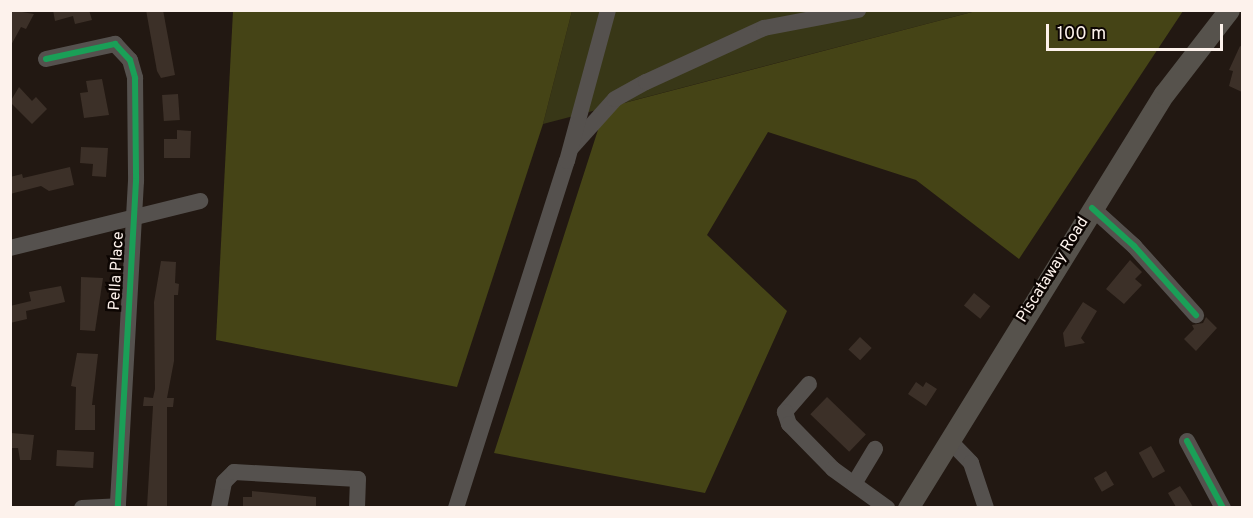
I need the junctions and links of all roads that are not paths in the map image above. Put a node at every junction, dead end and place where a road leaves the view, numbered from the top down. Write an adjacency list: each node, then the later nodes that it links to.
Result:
1 (608, 10): 5 (street)
2 (858, 10): 5 (street)
3 (1229, 10): 7 (main road, Piscataway Road)
4 (46, 58): 8 (street, Pella Place)
5 (570, 150): 20 (street)
6 (200, 201): 8 (street)
7 (1092, 208): 10 (street); 12 (main road, Piscataway Road)
8 (134, 219): 9 (street); 17 (street, Pella Place)
9 (10, 248)
10 (1196, 315)
11 (809, 384): 15 (street)
12 (949, 440): 22 (main road, Piscataway Road); 23 (street)
13 (1186, 441): 24 (street)
14 (875, 449): 15 (street)
15 (854, 484): 21 (street)
16 (82, 507): 17 (street)
17 (118, 507)
18 (219, 507): 19 (street)
19 (357, 507)
20 (456, 507)
21 (886, 507)
22 (908, 507)
23 (986, 507)
24 (1223, 507)

